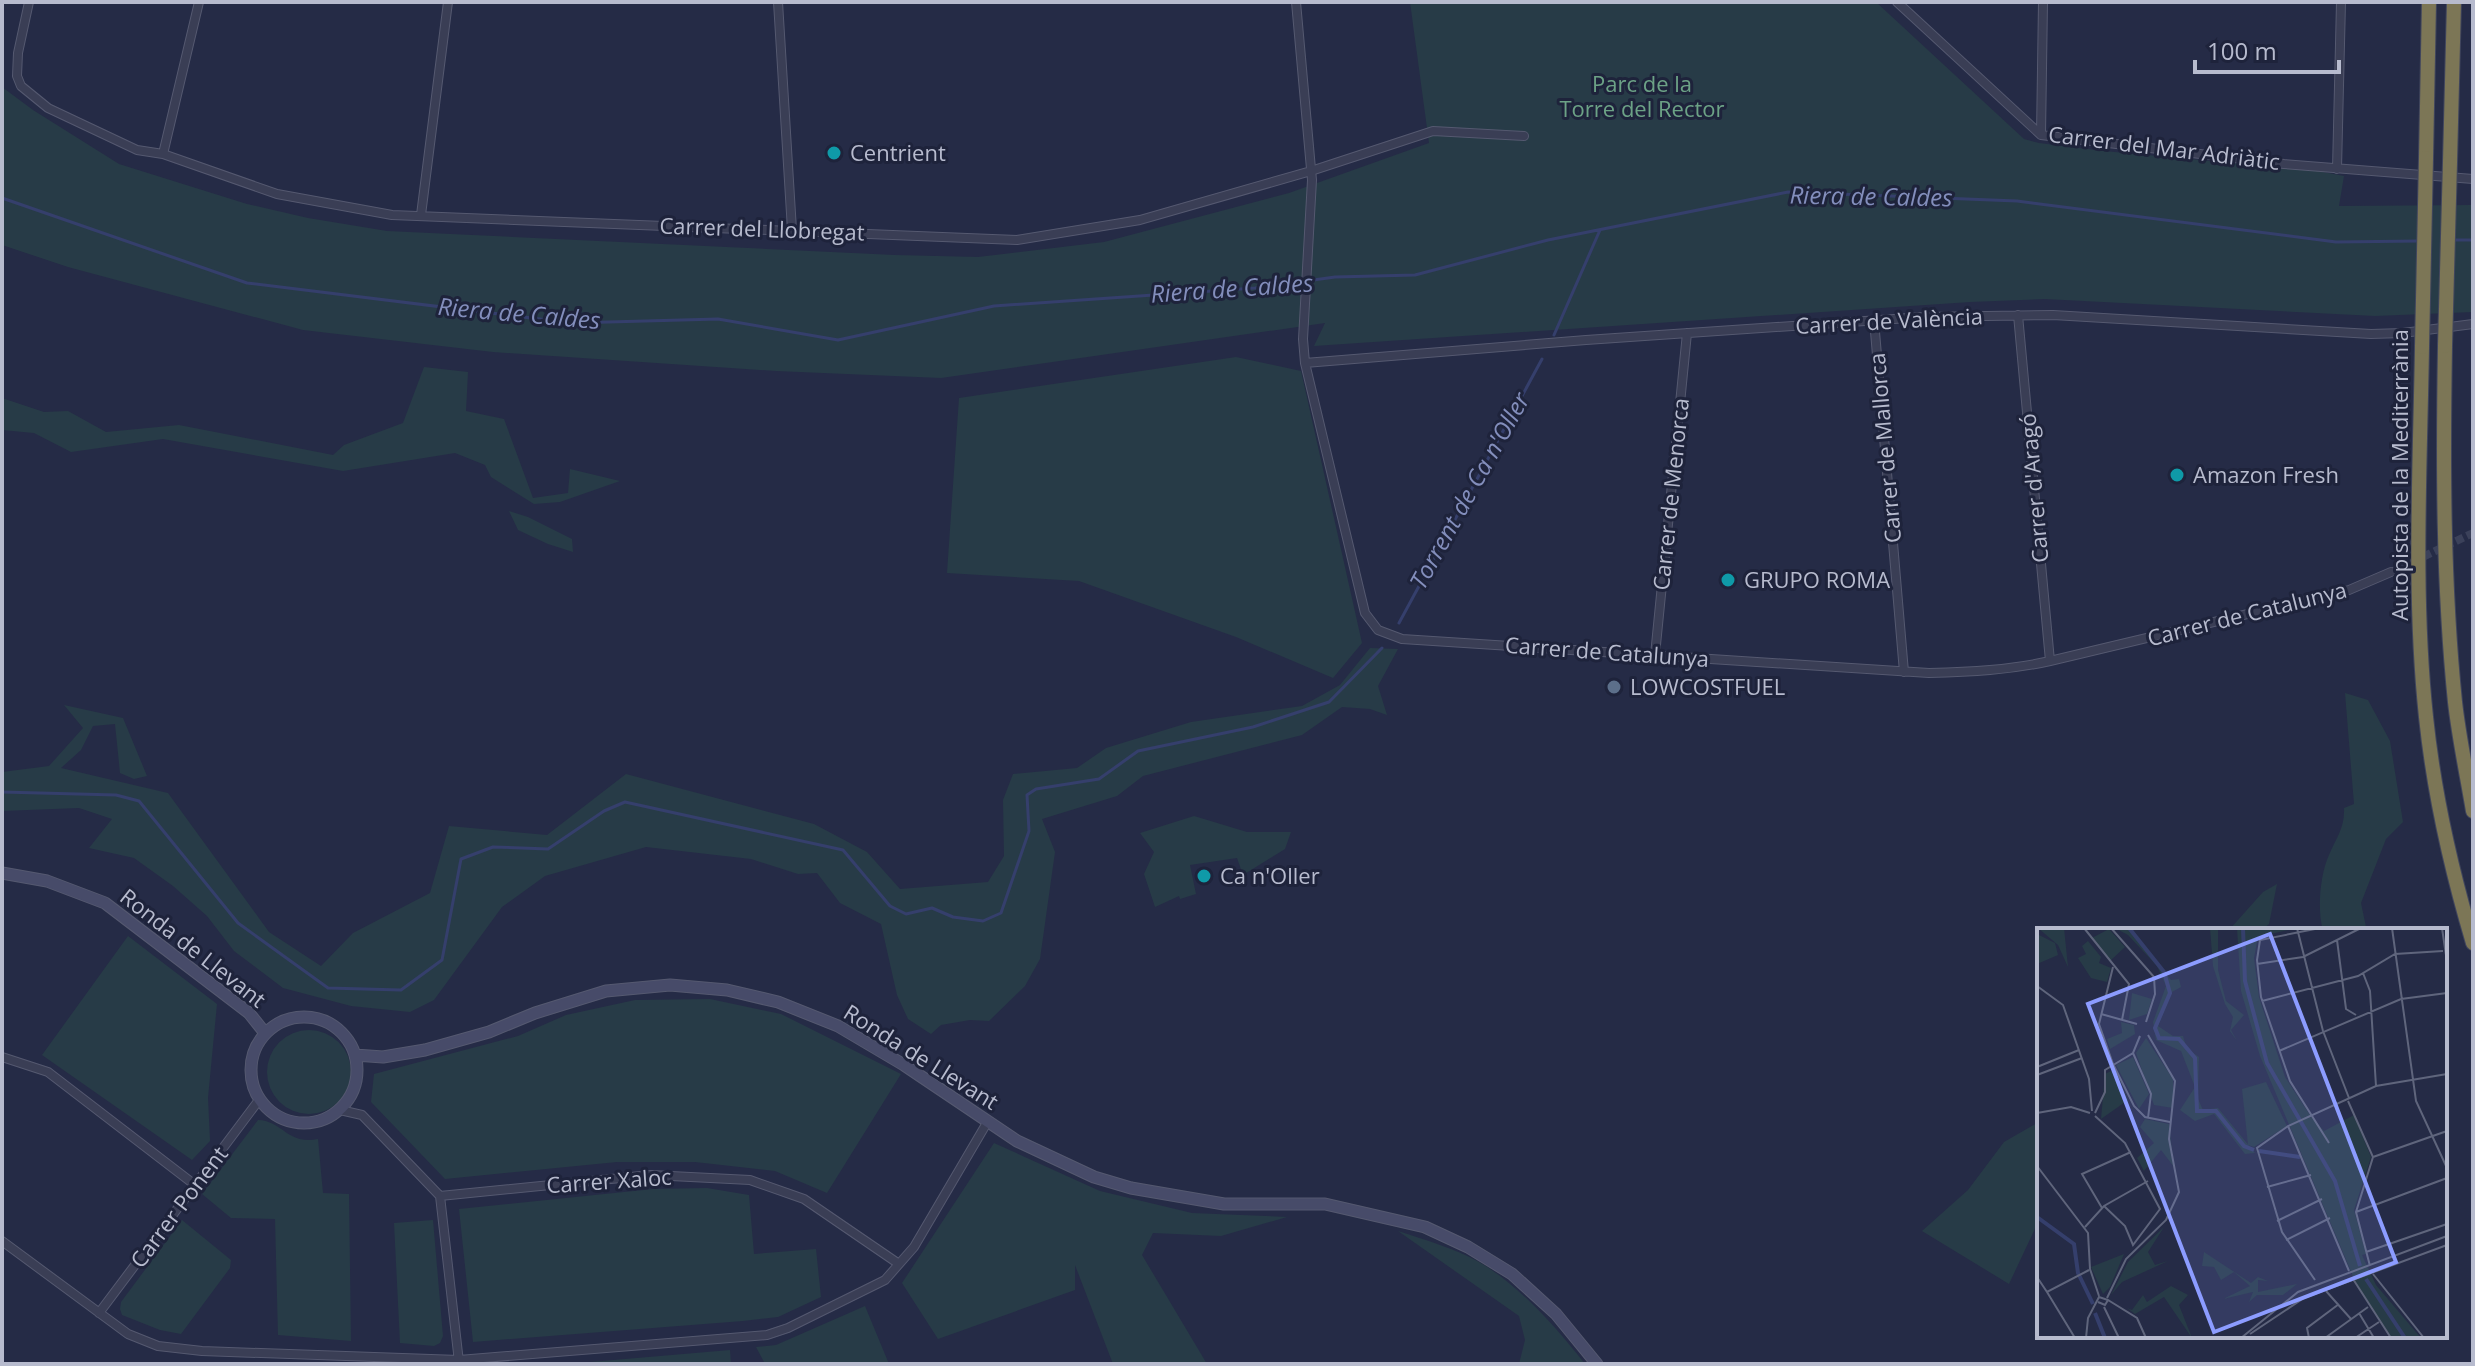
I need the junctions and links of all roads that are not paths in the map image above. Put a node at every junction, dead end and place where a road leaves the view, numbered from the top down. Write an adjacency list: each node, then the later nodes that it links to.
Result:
1 (29, 2): 13 (street, Carrer del Llobregat)
2 (199, 2): 13 (street)
3 (448, 2): 17 (street)
4 (778, 2): 18 (street)
5 (1296, 2): 15 (street, Carrer de Catalunya)
6 (1897, 2): 11 (street, Carrer del Mar Adriàtic)
7 (2043, 2): 11 (street)
8 (2341, 2): 14 (street)
9 (2429, 2): 30 (highway, Autopista de la Mediterrània, bridge)
10 (2454, 2): 28 (highway, Autopista de la Mediterrània, bridge)
11 (2041, 135): 14 (street, Carrer del Mar Adriàtic)
12 (1524, 136): 15 (street, Carrer del Llobregat)
13 (163, 154): 17 (street, Carrer del Llobregat)
14 (2337, 169): 16 (street, Carrer del Mar Adriàtic)
15 (1311, 171): 18 (street, Carrer del Llobregat); 23 (street, Carrer de Catalunya)
16 (2473, 179)
17 (421, 215): 18 (street, Carrer del Llobregat)
18 (792, 230)
19 (2018, 315): 20 (street, Carrer de València); 21 (street, Carrer de València); 26 (street, Carrer d'Aragó)
20 (1874, 320): 22 (street, Carrer de València); 27 (street, Carrer de Mallorca)
21 (2473, 324)
22 (1687, 333): 23 (street, Carrer de València); 25 (street, Carrer de Menorca)
23 (1305, 363): 25 (street, Carrer de Catalunya)
24 (2391, 572): 26 (street, Carrer de Catalunya)
25 (1655, 655): 27 (street, Carrer de Catalunya)
26 (2050, 661): 27 (street, Carrer de Catalunya)
27 (1904, 672)
28 (2473, 811)
29 (2, 873): 31 (main road, Ronda de Llevant)
30 (2473, 943)
31 (265, 1033): 32 (main road); 34 (main road)
32 (355, 1055): 35 (main road); 36 (main road, Ronda de Llevant)
33 (2, 1057): 37 (street)
34 (259, 1100): 35 (main road); 37 (street, Carrer Ponent)
35 (340, 1110): 38 (street)
36 (988, 1121): 40 (street); 43 (main road, Ronda de Llevant)
37 (195, 1185): 41 (street, Carrer Ponent)
38 (440, 1196): 40 (street, Carrer Xaloc); 42 (street)
39 (2, 1241): 41 (street)
40 (899, 1264): 42 (street)
41 (99, 1313): 42 (street)
42 (459, 1362)
43 (1597, 1364)

